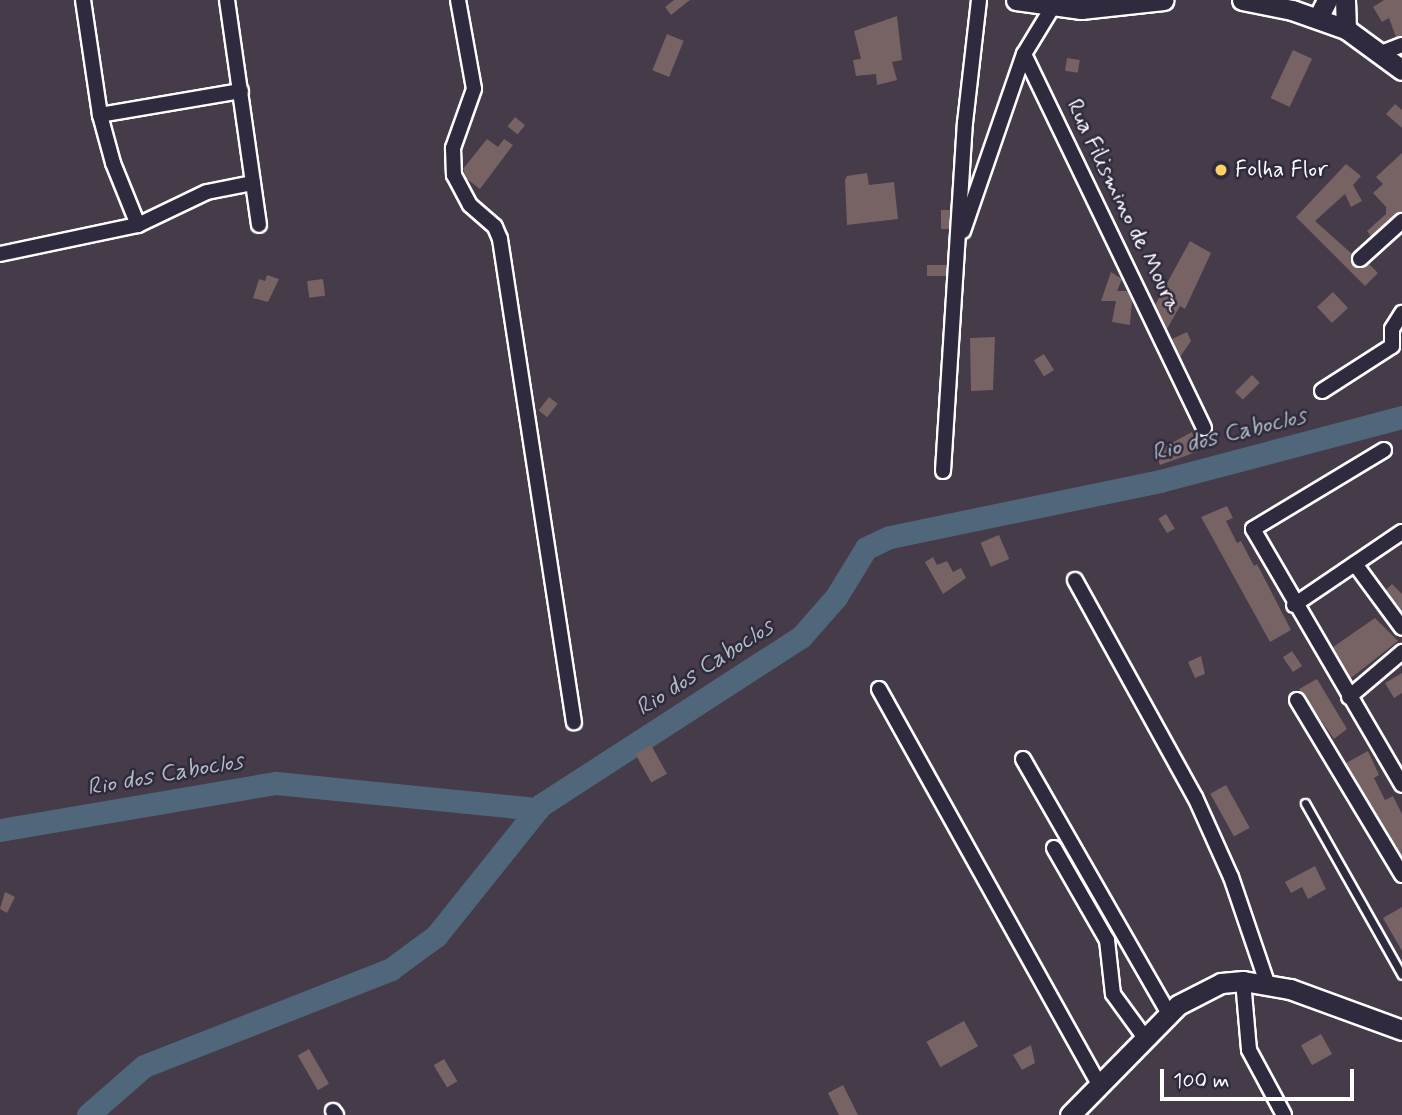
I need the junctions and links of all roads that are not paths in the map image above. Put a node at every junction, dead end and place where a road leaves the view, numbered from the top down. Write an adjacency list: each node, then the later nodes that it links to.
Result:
1 (83, 0): 17 (street)
2 (227, 0): 16 (street)
3 (458, 0): 40 (street)
4 (979, 0): 22 (street)
5 (1016, 0): 9 (street)
6 (1164, 0): 9 (street)
7 (1242, 0): 10 (street)
8 (1345, 0): 11 (street)
9 (1052, 8): 14 (street)
10 (1323, 9): 11 (street)
11 (1346, 29): 13 (street)
12 (1402, 45): 13 (street)
13 (1381, 53): 15 (street)
14 (1024, 54): 22 (street); 28 (street, Rua Filismino de Moura)
15 (1402, 70)
16 (241, 91): 17 (street); 18 (street)
17 (100, 115): 20 (street)
18 (253, 183): 20 (street); 21 (street)
19 (1402, 221): 24 (street)
20 (138, 225): 23 (street)
21 (260, 225)
22 (956, 251): 30 (street)
23 (0, 254)
24 (1360, 259)
25 (1402, 313): 26 (street)
26 (1397, 343): 27 (street)
27 (1322, 391)
28 (1204, 428)
29 (1384, 450): 34 (street)
30 (943, 471)
31 (1402, 532): 32 (street)
32 (1355, 564): 34 (street); 35 (street)
33 (1075, 580): 48 (street)
34 (1294, 605): 38 (street)
35 (1401, 627)
36 (1402, 652): 38 (street)
37 (879, 690): 52 (street)
38 (1349, 697): 42 (street)
39 (1297, 700): 45 (street)
40 (574, 722)
41 (1023, 759): 49 (street)
42 (1402, 785)
43 (1305, 803): 46 (lane)
44 (1054, 848): 51 (street)
45 (1402, 875)
46 (1402, 975)
47 (1243, 981): 48 (street); 49 (street); 53 (street)
48 (1267, 983): 50 (street)
49 (1169, 1014): 51 (street)
50 (1402, 1030)
51 (1145, 1038): 52 (street)
52 (1099, 1085): 54 (street)
53 (1279, 1113)
54 (1070, 1115)

